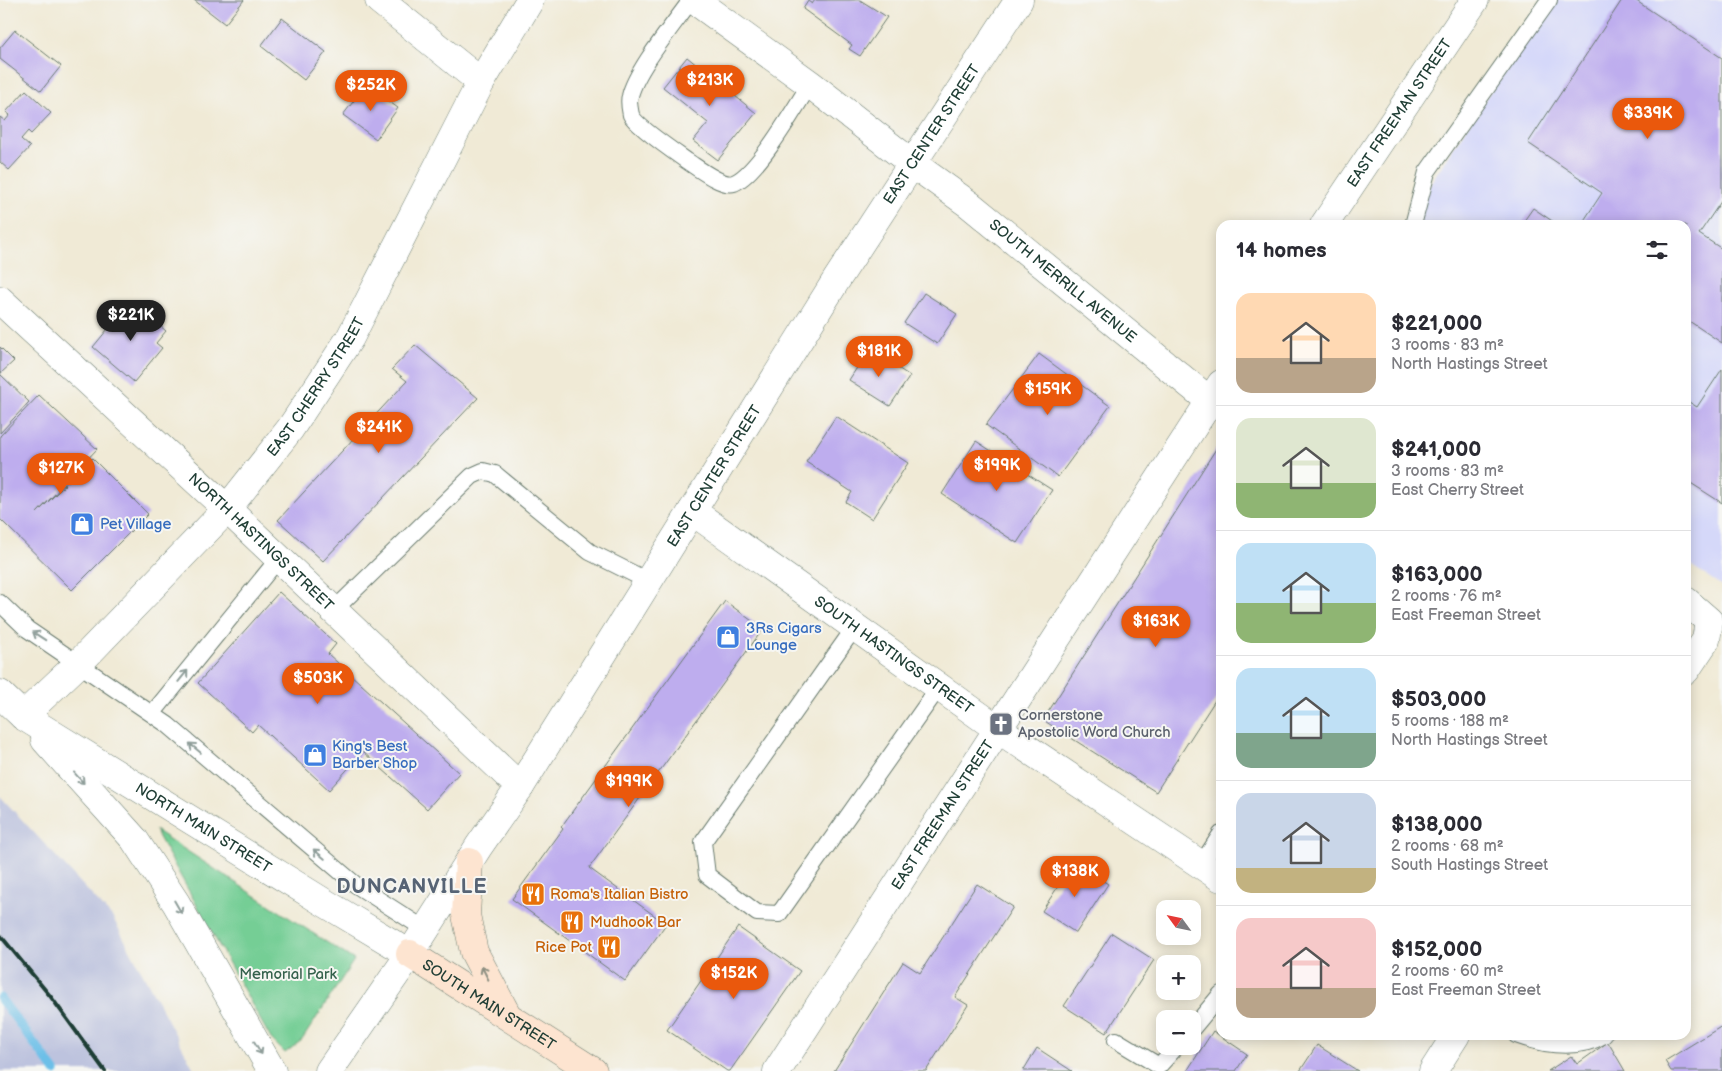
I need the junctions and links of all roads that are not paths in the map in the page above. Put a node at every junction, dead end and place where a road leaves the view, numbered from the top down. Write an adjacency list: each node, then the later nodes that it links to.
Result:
1 (379, 0): 7 (street)
2 (530, 0): 7 (street, EAST CHERRY STREET)
3 (692, 0): 8 (street, SOUTH MERRILL AVENUE); 8 (lane)
4 (1019, 0): 9 (street, EAST CENTER STREET)
5 (1475, 0): 10 (street, EAST FREEMAN STREET)
6 (1549, 0): 11 (lane)
7 (480, 82): 14 (street, EAST CHERRY STREET)
8 (810, 84): 9 (street, SOUTH MERRILL AVENUE)
9 (913, 164): 13 (street, SOUTH MERRILL AVENUE); 15 (street, EAST CENTER STREET)
10 (1327, 220)
11 (1414, 220)
12 (0, 300): 14 (street, NORTH HASTINGS STREET)
13 (1216, 392): 28 (street, EAST FREEMAN STREET)
14 (227, 509): 16 (street, NORTH HASTINGS STREET); 23 (street, EAST CHERRY STREET)
15 (692, 511): 17 (street, EAST CENTER STREET); 21 (street, SOUTH HASTINGS STREET)
16 (279, 558): 20 (street, NORTH HASTINGS STREET); 26 (lane, one-way to 16)
17 (648, 581): 20 (lane); 29 (street, EAST CENTER STREET)
18 (0, 603): 23 (lane, one-way to 18)
19 (1691, 606): 22 (street)
20 (334, 610): 29 (street, NORTH HASTINGS STREET)
21 (855, 627): 24 (street, SOUTH HASTINGS STREET); 24 (lane)
22 (1691, 662)
23 (79, 663): 26 (lane); 27 (street, EAST CHERRY STREET)
24 (939, 687): 28 (street, SOUTH HASTINGS STREET)
25 (0, 694): 27 (street, NORTH MAIN STREET)
26 (152, 714): 33 (lane, one-way to 26)
27 (24, 716): 34 (street, NORTH MAIN STREET); 43 (street, one-way to 43)
28 (998, 730): 32 (street, SOUTH HASTINGS STREET); 46 (street, EAST FREEMAN STREET)
29 (520, 787): 31 (street, EAST CENTER STREET)
30 (1216, 853): 32 (lane)
31 (469, 862): 33 (street, EAST CENTER STREET); 36 (main road, one-way to 31)
32 (1211, 872)
33 (426, 930): 34 (street, EAST CENTER STREET)
34 (410, 954): 36 (main road, SOUTH MAIN STREET); 44 (street, EAST CENTER STREET)
35 (1216, 1000): 37 (lane)
36 (507, 1016): 45 (main road, SOUTH MAIN STREET)
37 (1201, 1018)
38 (1116, 1040): 42 (lane)
39 (1453, 1040): 47 (street)
40 (1530, 1040): 41 (lane)
41 (1595, 1040)
42 (1169, 1055)
43 (272, 1071)
44 (329, 1071)
45 (593, 1071)
46 (777, 1071)
47 (1433, 1071)

